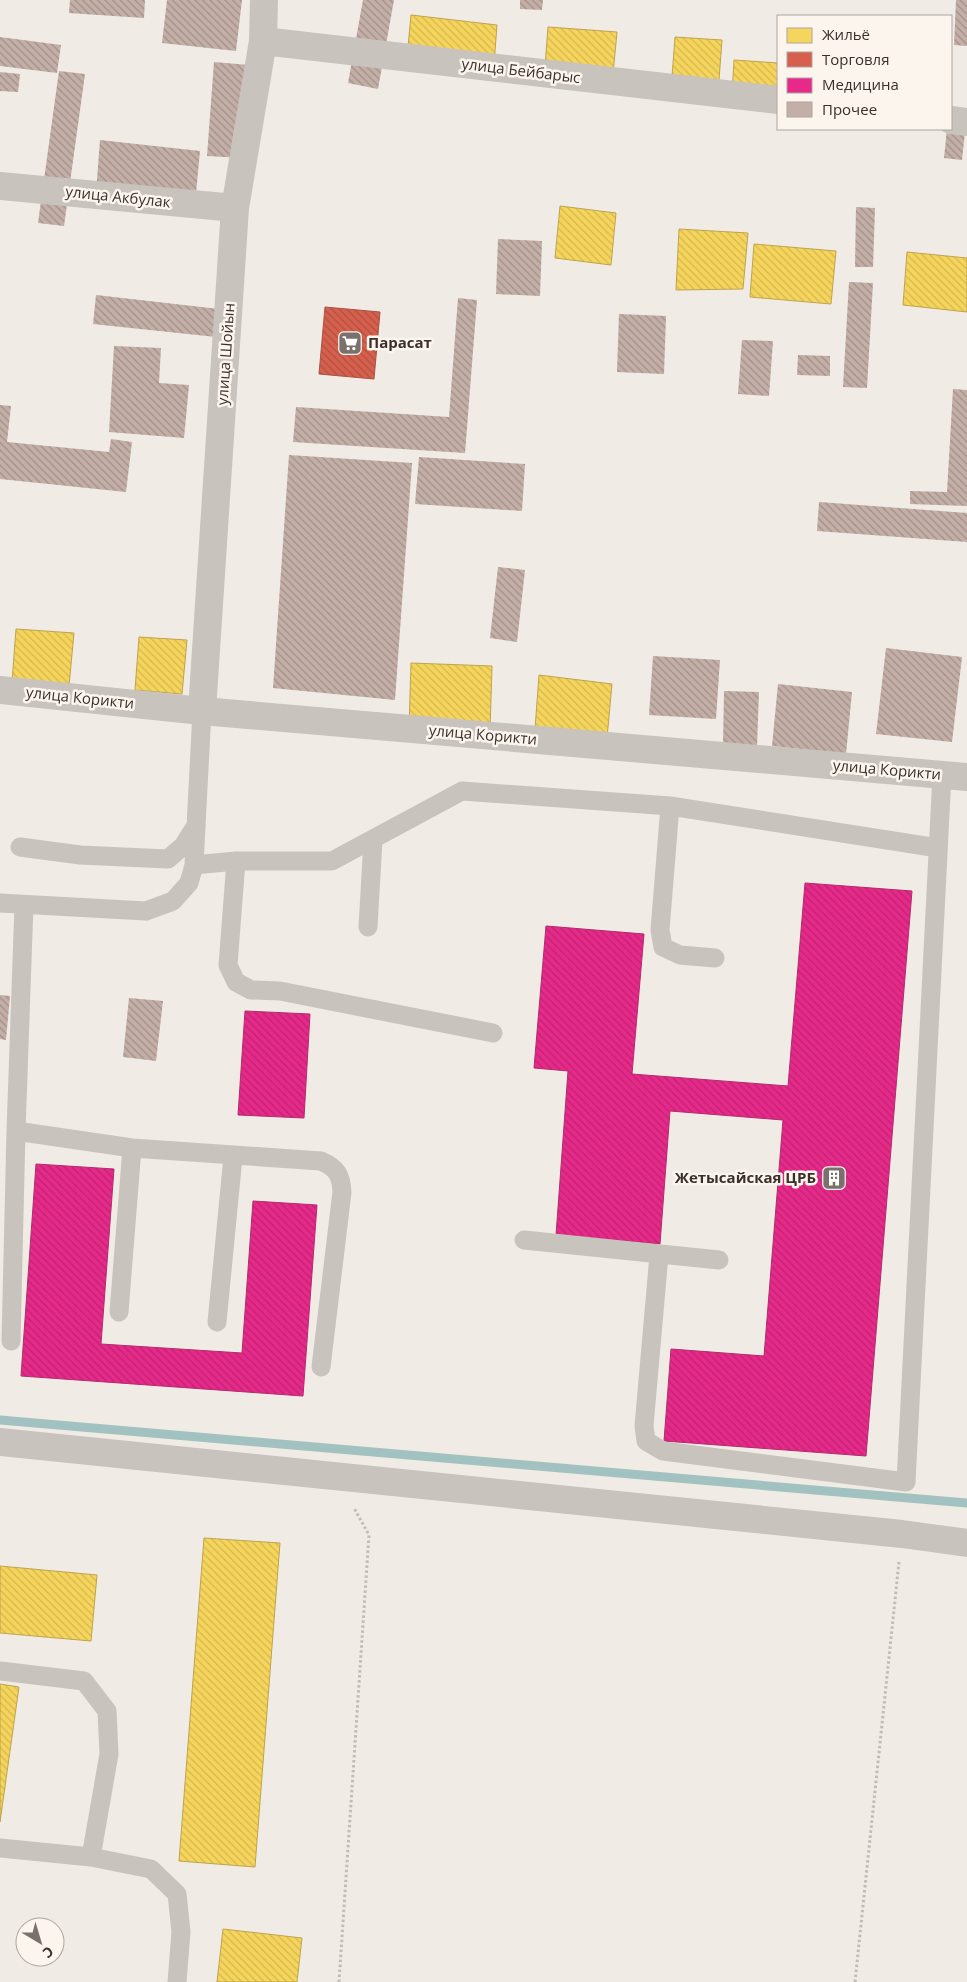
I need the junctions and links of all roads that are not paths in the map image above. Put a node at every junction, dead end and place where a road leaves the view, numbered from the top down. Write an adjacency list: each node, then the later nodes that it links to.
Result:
1 (264, 0): 2 (street, улица Шойын)
2 (263, 42): 3 (street, улица Бейбарыс); 7 (street, улица Шойын)
3 (777, 100)
4 (952, 120): 5 (street)
5 (967, 122)
6 (0, 186): 7 (street, улица Акбулак)
7 (235, 208): 9 (street, улица Шойын)
8 (0, 690): 9 (street, улица Корикти)
9 (202, 711): 10 (street, улица Корикти); 12 (lane)
10 (955, 776): 15 (lane)
11 (670, 806): 13 (lane); 15 (lane); 21 (lane)
12 (196, 826): 14 (lane); 17 (lane)
13 (373, 840): 16 (lane); 20 (lane)
14 (20, 846)
15 (938, 848): 27 (lane)
16 (236, 862): 17 (lane); 22 (lane)
17 (194, 865): 19 (lane)
18 (0, 903): 19 (lane)
19 (24, 905): 23 (lane)
20 (368, 927)
21 (715, 958)
22 (493, 1033)
23 (16, 1131): 24 (lane); 31 (lane)
24 (132, 1148): 25 (lane); 29 (lane)
25 (233, 1156): 30 (lane); 32 (lane)
26 (524, 1240): 27 (lane)
27 (659, 1254): 28 (lane)
28 (719, 1260)
29 (119, 1312)
30 (216, 1322)
31 (11, 1341)
32 (321, 1367)
33 (0, 1442): 34 (street)
34 (967, 1543)
35 (0, 1671): 37 (lane)
36 (0, 1848): 37 (lane)
37 (90, 1857): 38 (lane)
38 (177, 1982)

